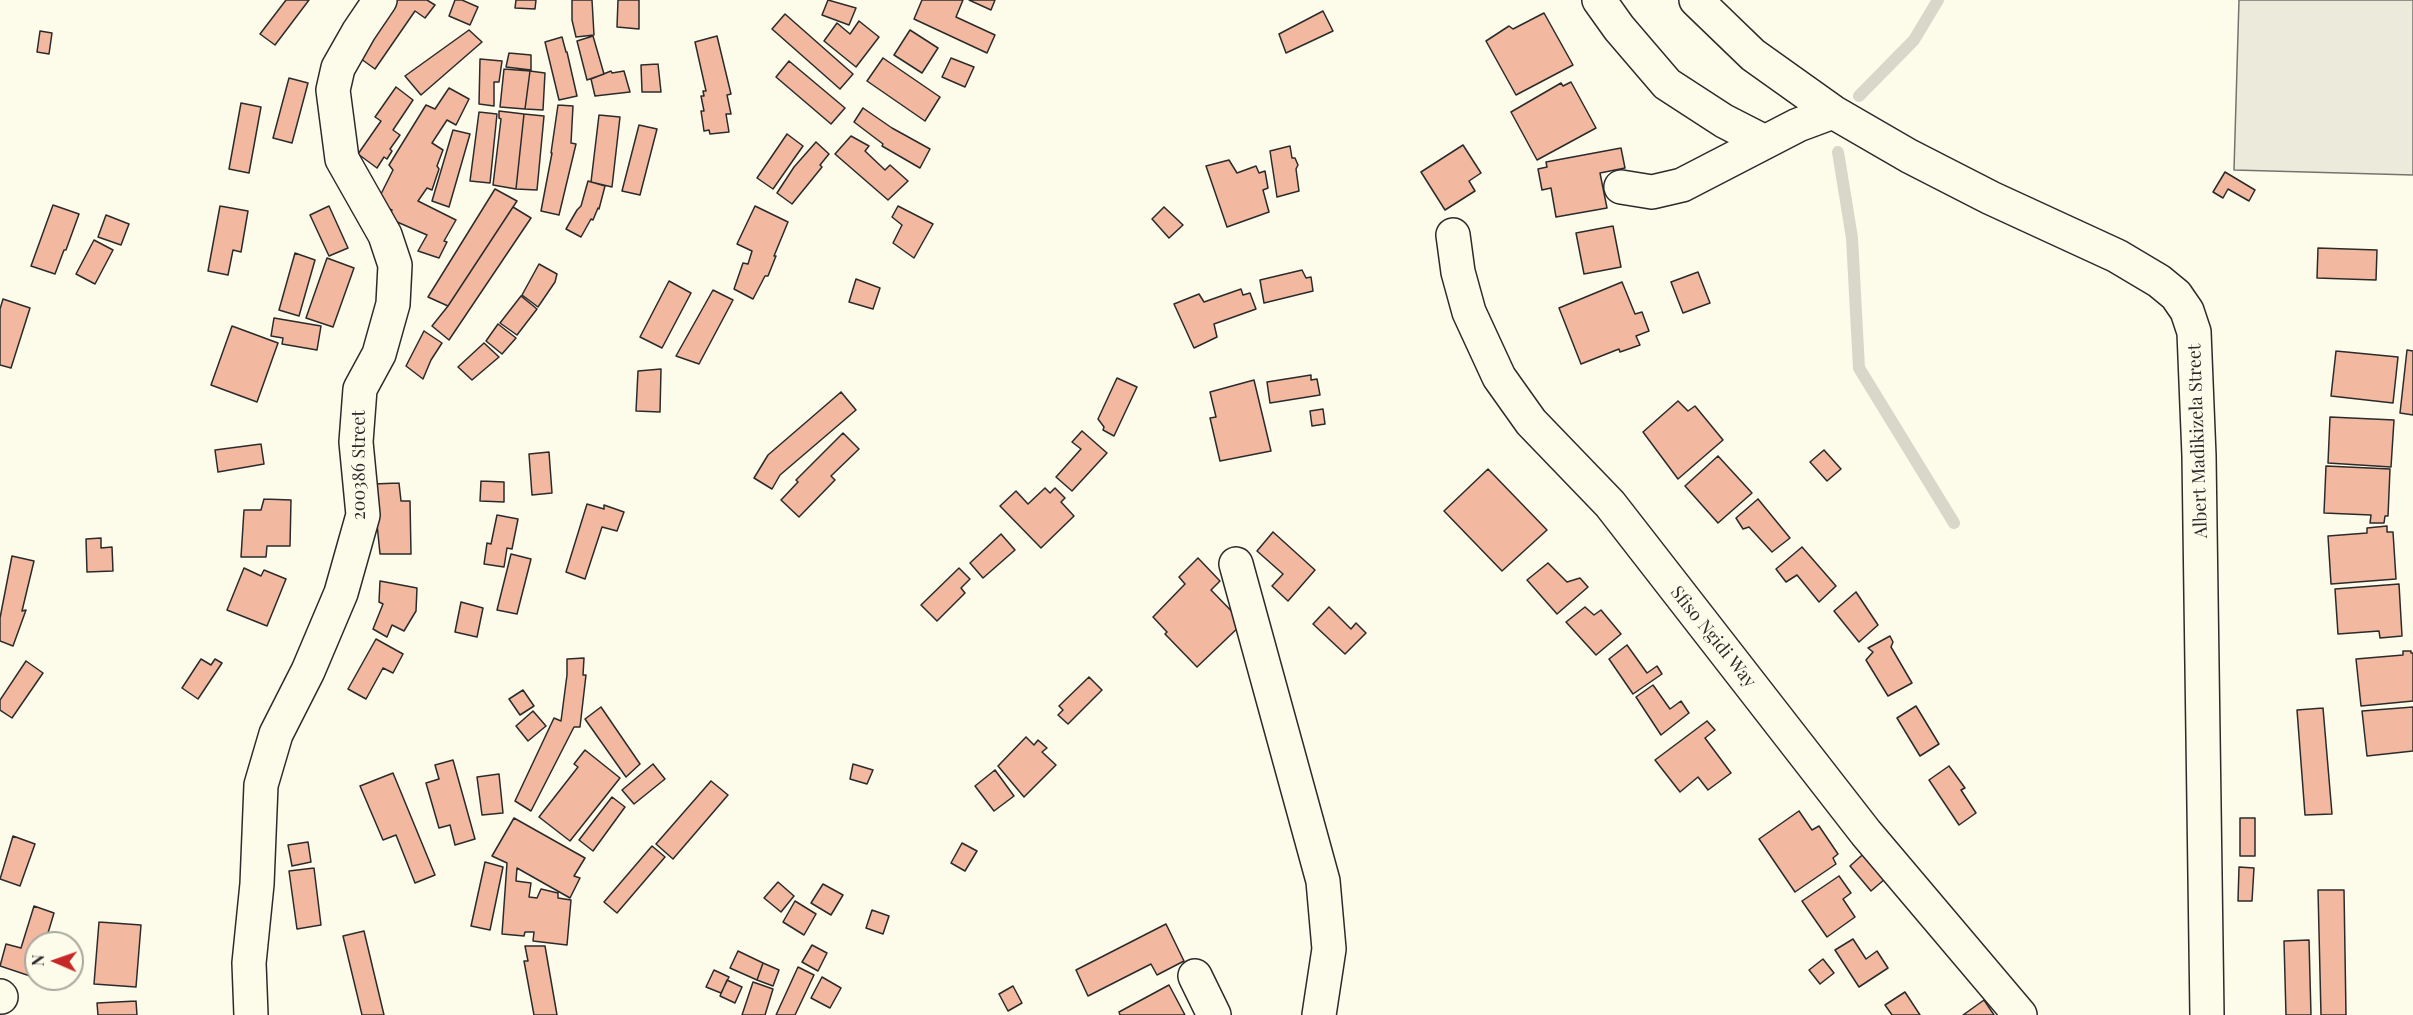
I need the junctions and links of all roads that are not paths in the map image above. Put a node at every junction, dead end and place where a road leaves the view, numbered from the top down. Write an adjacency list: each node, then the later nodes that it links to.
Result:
1 (380, 0): 10 (street, 200386 Street)
2 (1599, 0): 5 (street)
3 (1696, 0): 4 (street, Albert Madikizela Street)
4 (1833, 112): 5 (street); 14 (street, Albert Madikizela Street)
5 (1765, 142): 6 (street)
6 (1621, 187)
7 (1453, 235): 13 (street, Sfiso Ngidi Way)
8 (1236, 564): 12 (street)
9 (1195, 976): 11 (street)
10 (251, 1015)
11 (1214, 1015)
12 (1319, 1015)
13 (2020, 1015)
14 (2207, 1015)

